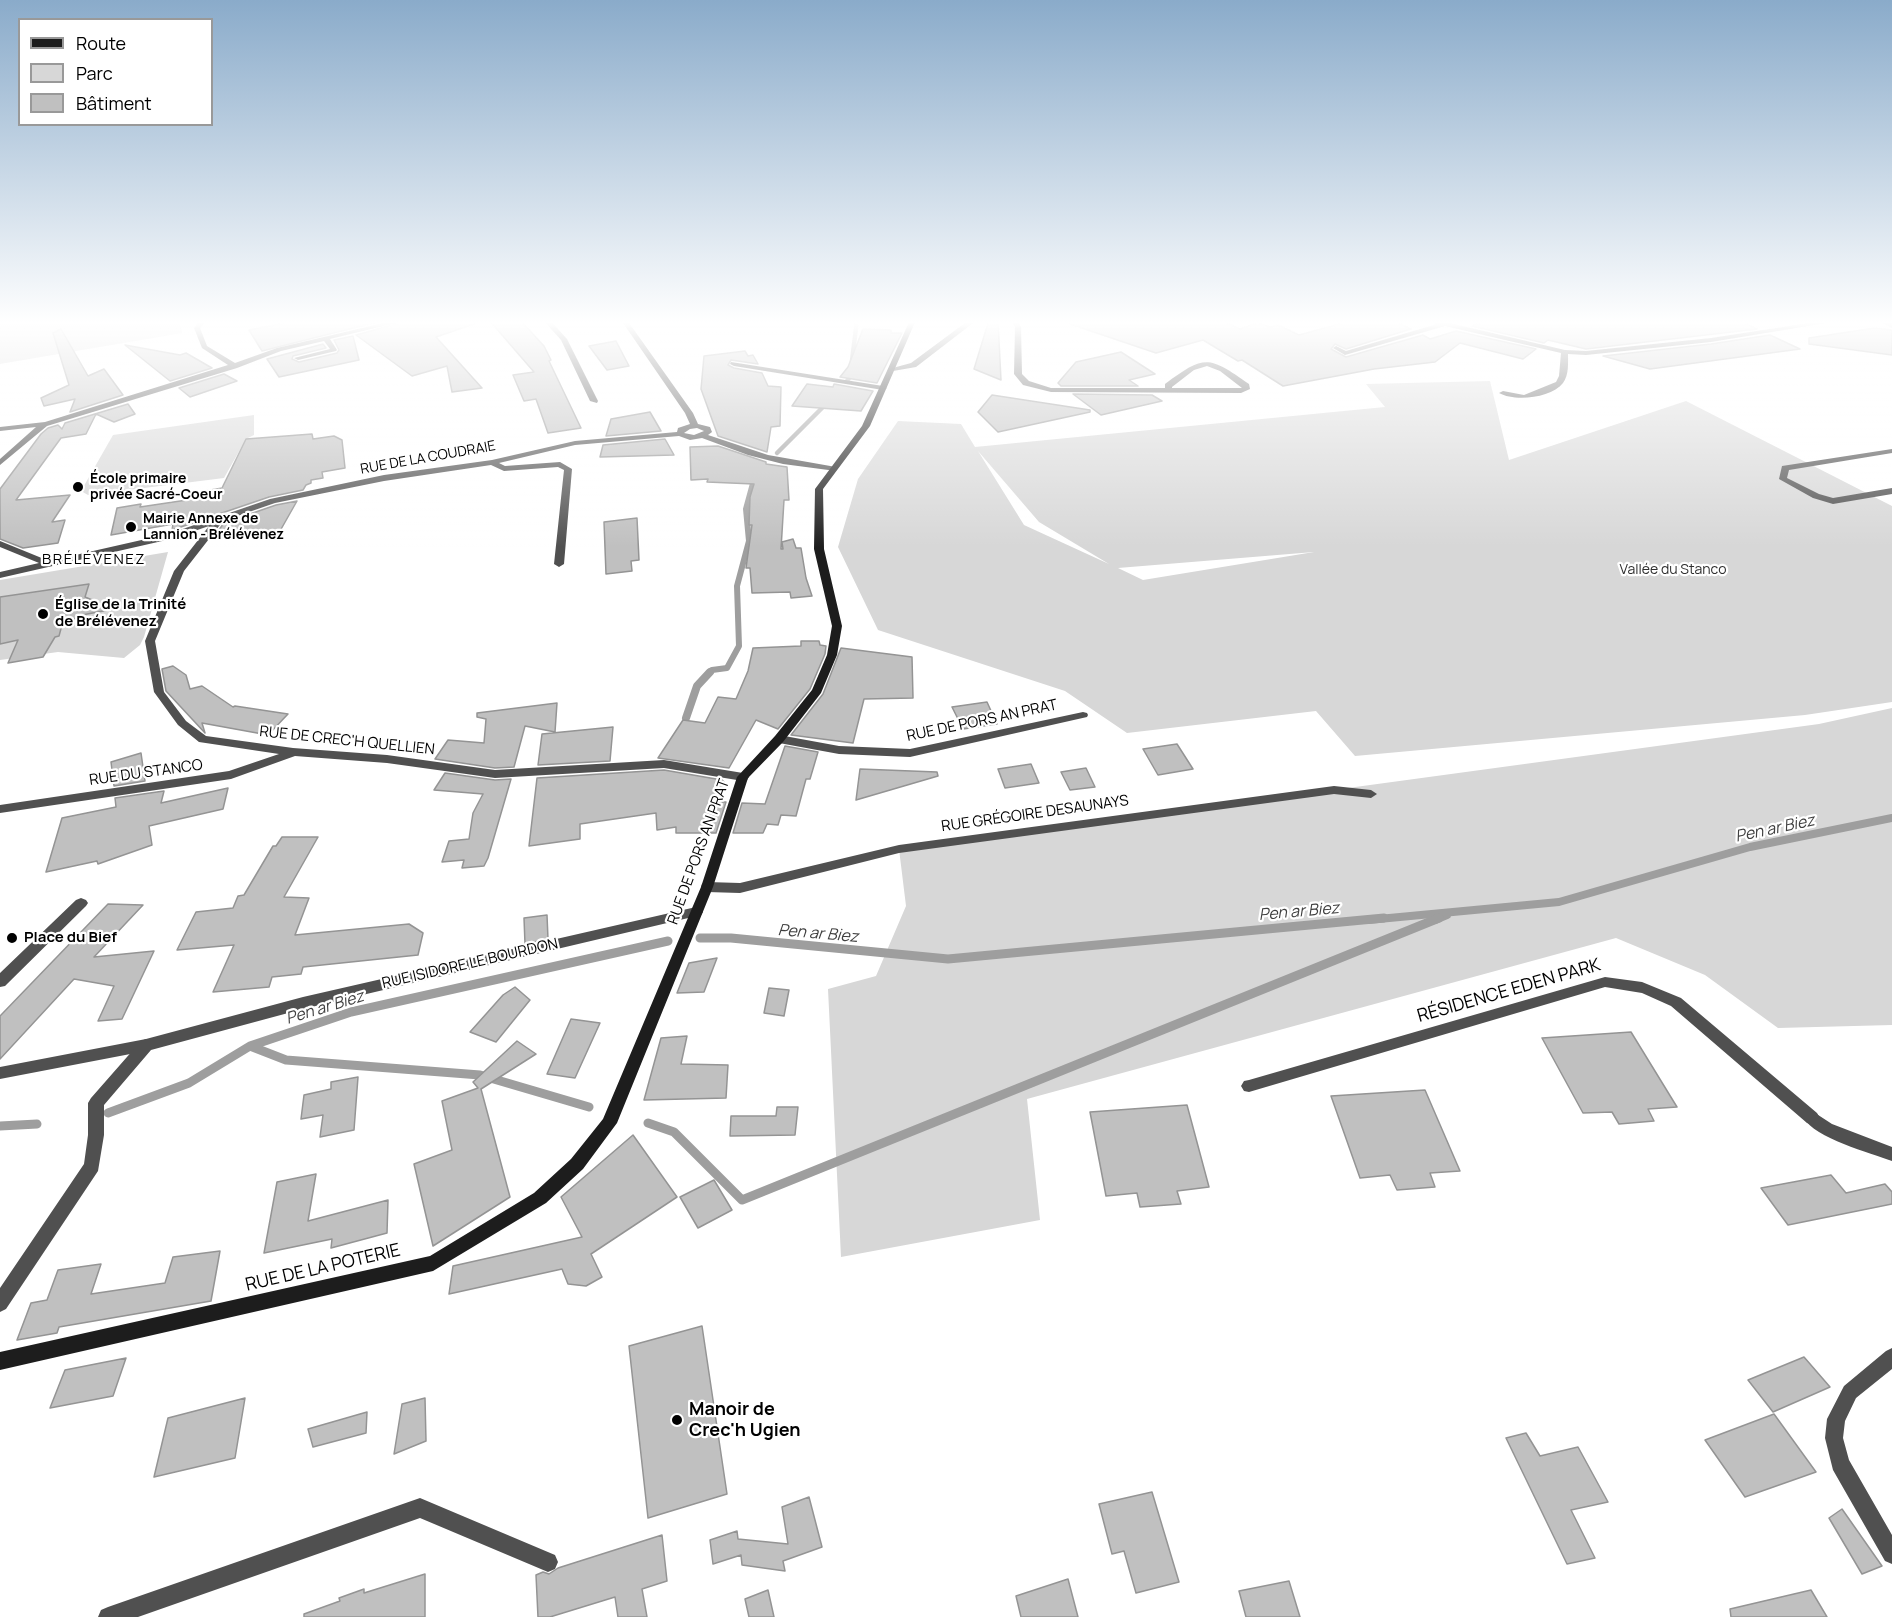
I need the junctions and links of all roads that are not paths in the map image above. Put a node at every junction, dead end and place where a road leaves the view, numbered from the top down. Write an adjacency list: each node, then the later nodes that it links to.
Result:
1 (139, 395): 6 (street)
2 (591, 395): 5 (street)
3 (677, 395): 7 (street)
4 (880, 395): 14 (street, RUE DE PORS AN PRAT)
5 (594, 402)
6 (46, 424): 8 (street); 13 (street)
7 (694, 426): 9 (street); 10 (street)
8 (0, 429)
9 (680, 434): 10 (street); 12 (street, RUE DE LA COUDRAIE)
10 (703, 436): 14 (street)
11 (1892, 451): 15 (street)
12 (492, 462): 16 (street, RUE DE LA COUDRAIE); 21 (street)
13 (0, 463)
14 (833, 469): 24 (street, RUE DE PORS AN PRAT)
15 (1892, 491)
16 (219, 520): 17 (street, RUE DE LA COUDRAIE); 18 (street, RUE DE CREC'H QUELLIEN)
17 (171, 536): 18 (street); 20 (street, RUE DE LA COUDRAIE)
18 (199, 543): 25 (street, RUE DE CREC'H QUELLIEN)
19 (0, 544): 20 (street)
20 (48, 564): 22 (street, RUE DE LA COUDRAIE)
21 (559, 564)
22 (0, 575)
23 (1083, 715): 24 (street, RUE DE PORS AN PRAT)
24 (779, 739): 26 (street, RUE DE PORS AN PRAT)
25 (293, 752): 26 (street, RUE DE CREC'H QUELLIEN); 28 (street, RUE DU STANCO)
26 (743, 777): 29 (street, RUE DE PORS AN PRAT)
27 (1371, 794): 29 (street, RUE GRÉGOIRE DESAUNAYS)
28 (0, 809)
29 (707, 887): 31 (street, RUE DE PORS AN PRAT)
30 (81, 903): 32 (street)
31 (696, 912): 33 (street, RUE ISIDORE LE BOURDON); 36 (street, RUE DE PORS AN PRAT)
32 (0, 982)
33 (146, 1045): 34 (street, RUE ISIDORE LE BOURDON); 38 (street)
34 (0, 1073)
35 (1249, 1086): 37 (street, RÉSIDENCE EDEN PARK)
36 (609, 1124): 40 (street, RUE DE LA POTERIE)
37 (1892, 1154)
38 (0, 1303)
39 (1892, 1357): 41 (street)
40 (0, 1361)
41 (1892, 1554)
42 (548, 1562): 43 (street)
43 (108, 1617)

